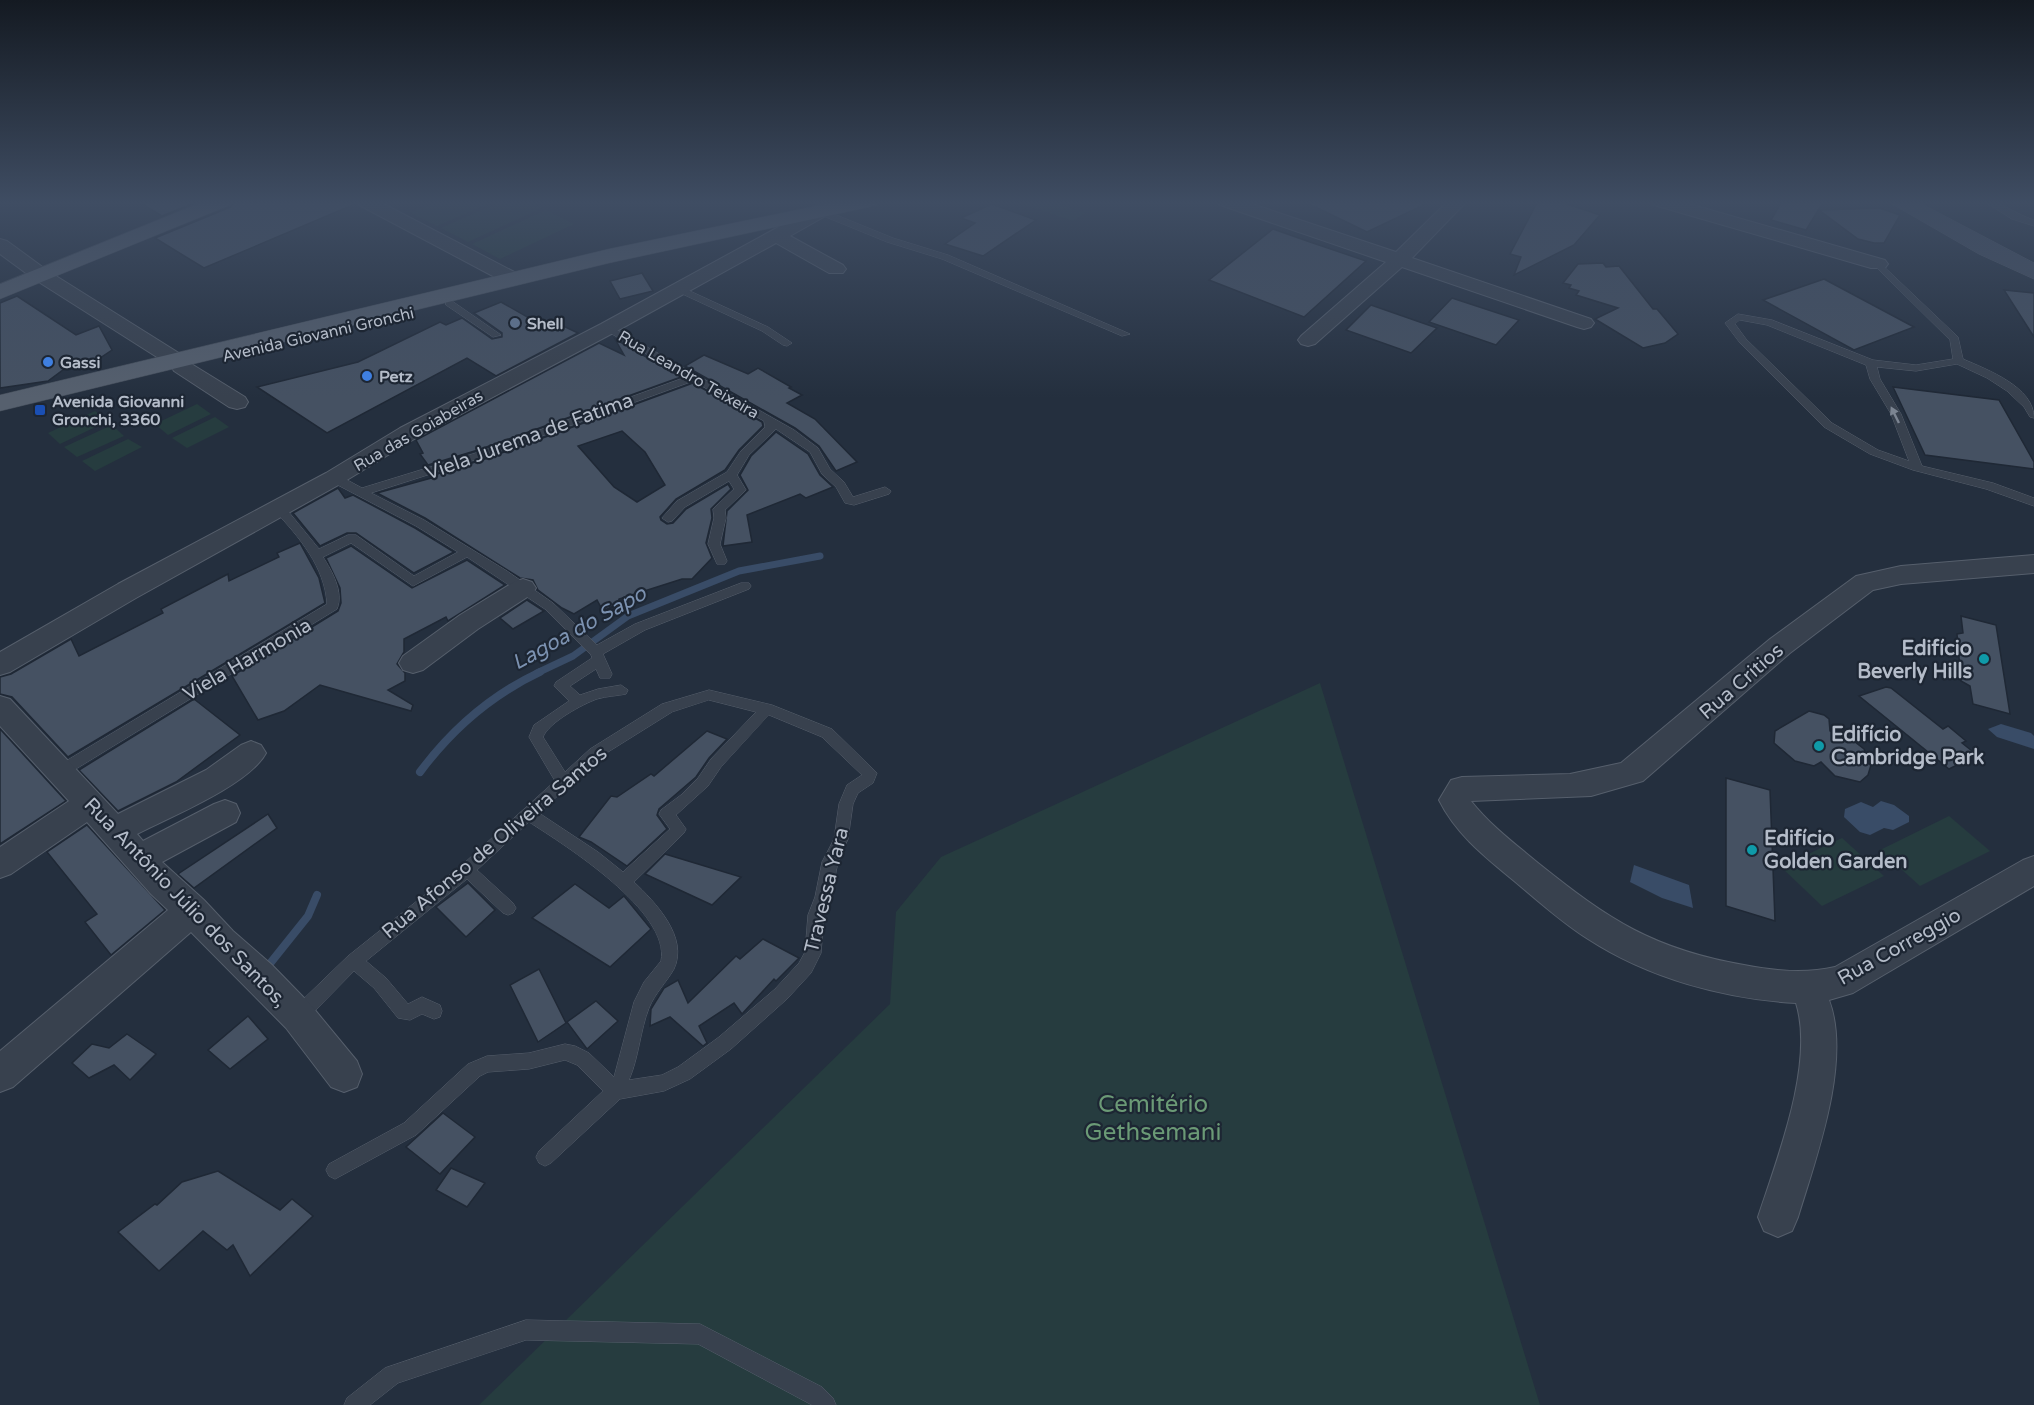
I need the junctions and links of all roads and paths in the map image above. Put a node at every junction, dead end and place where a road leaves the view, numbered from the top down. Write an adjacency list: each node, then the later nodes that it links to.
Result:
1 (29, 267): 13 (street)
2 (62, 267): 13 (main road)
3 (489, 267): 14 (street)
4 (569, 267): 14 (main road, Avenida Giovanni Gronchi)
5 (594, 267): 17 (main road, Avenida Giovanni Gronchi)
6 (719, 267): 15 (street, Rua das Goiabeiras)
7 (832, 267): 12 (street)
8 (967, 267): 21 (lane)
9 (1392, 267): 23 (street)
10 (1418, 267): 19 (street)
11 (1881, 267): 25 (lane)
12 (836, 269)
13 (41, 275): 16 (main road); 26 (street)
14 (513, 279): 18 (main road); 26 (main road, Avenida Giovanni Gronchi)
15 (679, 289): 20 (street, Rua das Goiabeiras); 24 (lane)
16 (0, 292)
17 (448, 303): 18 (main road, Avenida Giovanni Gronchi); 22 (lane)
18 (424, 309): 26 (main road, Avenida Giovanni Gronchi)
19 (1584, 323)
20 (608, 328): 28 (lane, Rua Leandro Teixeira); 36 (street, Rua das Goiabeiras)
21 (1125, 334)
22 (496, 335)
23 (1308, 340)
24 (787, 343)
25 (1958, 361): 27 (lane); 32 (lane)
26 (178, 363): 29 (street); 30 (main road, Avenida Giovanni Gronchi); 31 (main road, Avenida Giovanni Gronchi)
27 (1872, 363): 34 (lane, one-way to 27); 34 (lane)
28 (695, 377): 33 (lane, Rua Leandro Teixeira); 38 (lane, Viela Jurema de Fatima)
29 (237, 402)
30 (0, 403)
31 (0, 412)
32 (2034, 416)
33 (768, 426): 35 (lane); 37 (lane, Rua Leandro Teixeira)
34 (1917, 468): 39 (lane)
35 (731, 475): 41 (lane); 44 (lane)
36 (334, 478): 38 (lane); 40 (street, Rua das Goiabeiras)
37 (885, 491)
38 (362, 492): 42 (lane)
39 (2034, 502)
40 (279, 508): 43 (lane, Viela Harmonia); 50 (street, Rua das Goiabeiras)
41 (668, 518)
42 (467, 552): 43 (lane); 47 (lane)
43 (316, 555): 58 (lane, Viela Harmonia)
44 (721, 561)
45 (2034, 564): 60 (street, Rua Critios)
46 (746, 586): 48 (lane)
47 (523, 588): 48 (lane); 49 (street)
48 (597, 656): 51 (lane); 54 (lane)
49 (413, 663)
50 (0, 665)
51 (605, 674)
52 (621, 690): 54 (lane)
53 (709, 695): 56 (lane, Travessa Yara); 59 (lane, Rua Afonso de Oliveira Santos)
54 (578, 701): 59 (lane)
55 (0, 707): 58 (street, Rua Antônio Júlio dos Santos,)
56 (767, 709): 69 (lane); 78 (lane, Travessa Yara)
57 (251, 753): 64 (street)
58 (62, 771): 61 (street, Rua Antônio Júlio dos Santos,)
59 (563, 781): 63 (lane, Rua Afonso de Oliveira Santos)
60 (1454, 800): 73 (street, Rua Correggio)
61 (89, 804): 64 (street, Rua Antônio Júlio dos Santos,); 66 (street)
62 (225, 813): 65 (street)
63 (530, 815): 67 (lane, Rua Afonso de Oliveira Santos); 69 (lane)
64 (115, 830): 65 (street, Rua Antônio Júlio dos Santos,)
65 (138, 859): 71 (street, Rua Antônio Júlio dos Santos,)
66 (0, 864)
67 (467, 870): 70 (lane); 72 (lane, Rua Afonso de Oliveira Santos)
68 (2027, 879): 73 (street, Rua Correggio)
69 (623, 882): 78 (lane)
70 (508, 908)
71 (192, 910): 75 (street, Rua Antônio Júlio dos Santos,); 76 (street)
72 (354, 961): 74 (lane); 75 (lane, Rua Afonso de Oliveira Santos)
73 (1807, 988): 81 (street)
74 (434, 1011)
75 (298, 1016): 77 (street, Rua Antônio Júlio dos Santos,)
76 (0, 1074)
77 (344, 1074)
78 (615, 1091): 79 (lane); 80 (lane)
79 (545, 1157)
80 (335, 1170)
81 (1778, 1217)
82 (354, 1405): 83 (lane)
83 (826, 1405)

